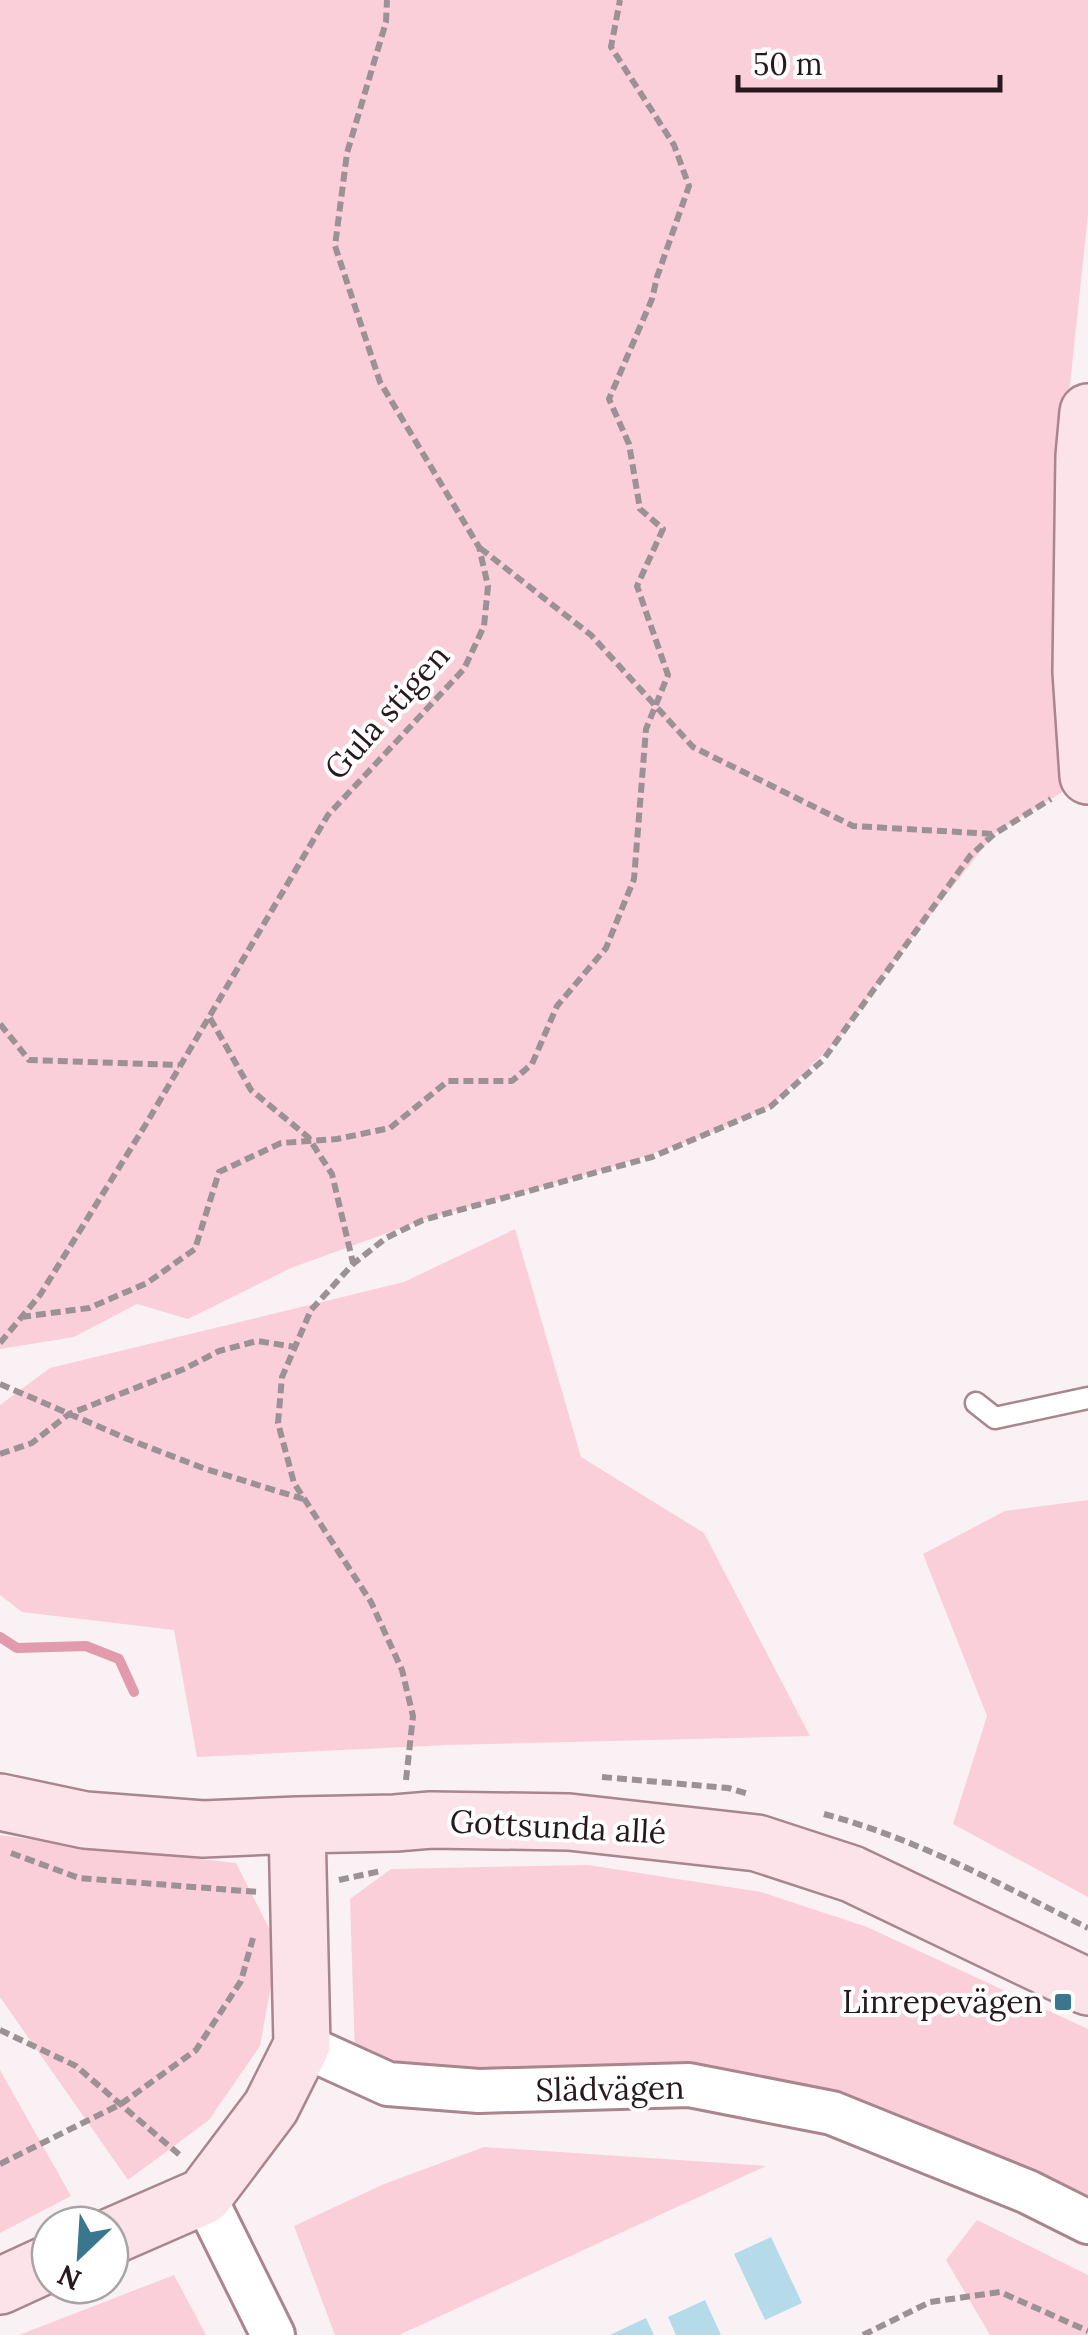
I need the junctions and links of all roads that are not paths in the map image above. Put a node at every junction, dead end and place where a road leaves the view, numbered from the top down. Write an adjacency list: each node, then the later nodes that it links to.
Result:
1 (1088, 412): 2 (street)
2 (1071, 787)
3 (1088, 1398): 4 (lane)
4 (976, 1403)
5 (0, 1802): 6 (street, Gottsunda allé)
6 (297, 1824): 7 (street, Gottsunda allé); 8 (street)
7 (1088, 1988)
8 (302, 2045): 9 (street); 10 (street, Slädvägen)
9 (204, 2196): 11 (street); 14 (street)
10 (1088, 2222)
11 (130, 2228)
12 (30, 2273): 13 (street)
13 (0, 2286)
14 (272, 2335)

